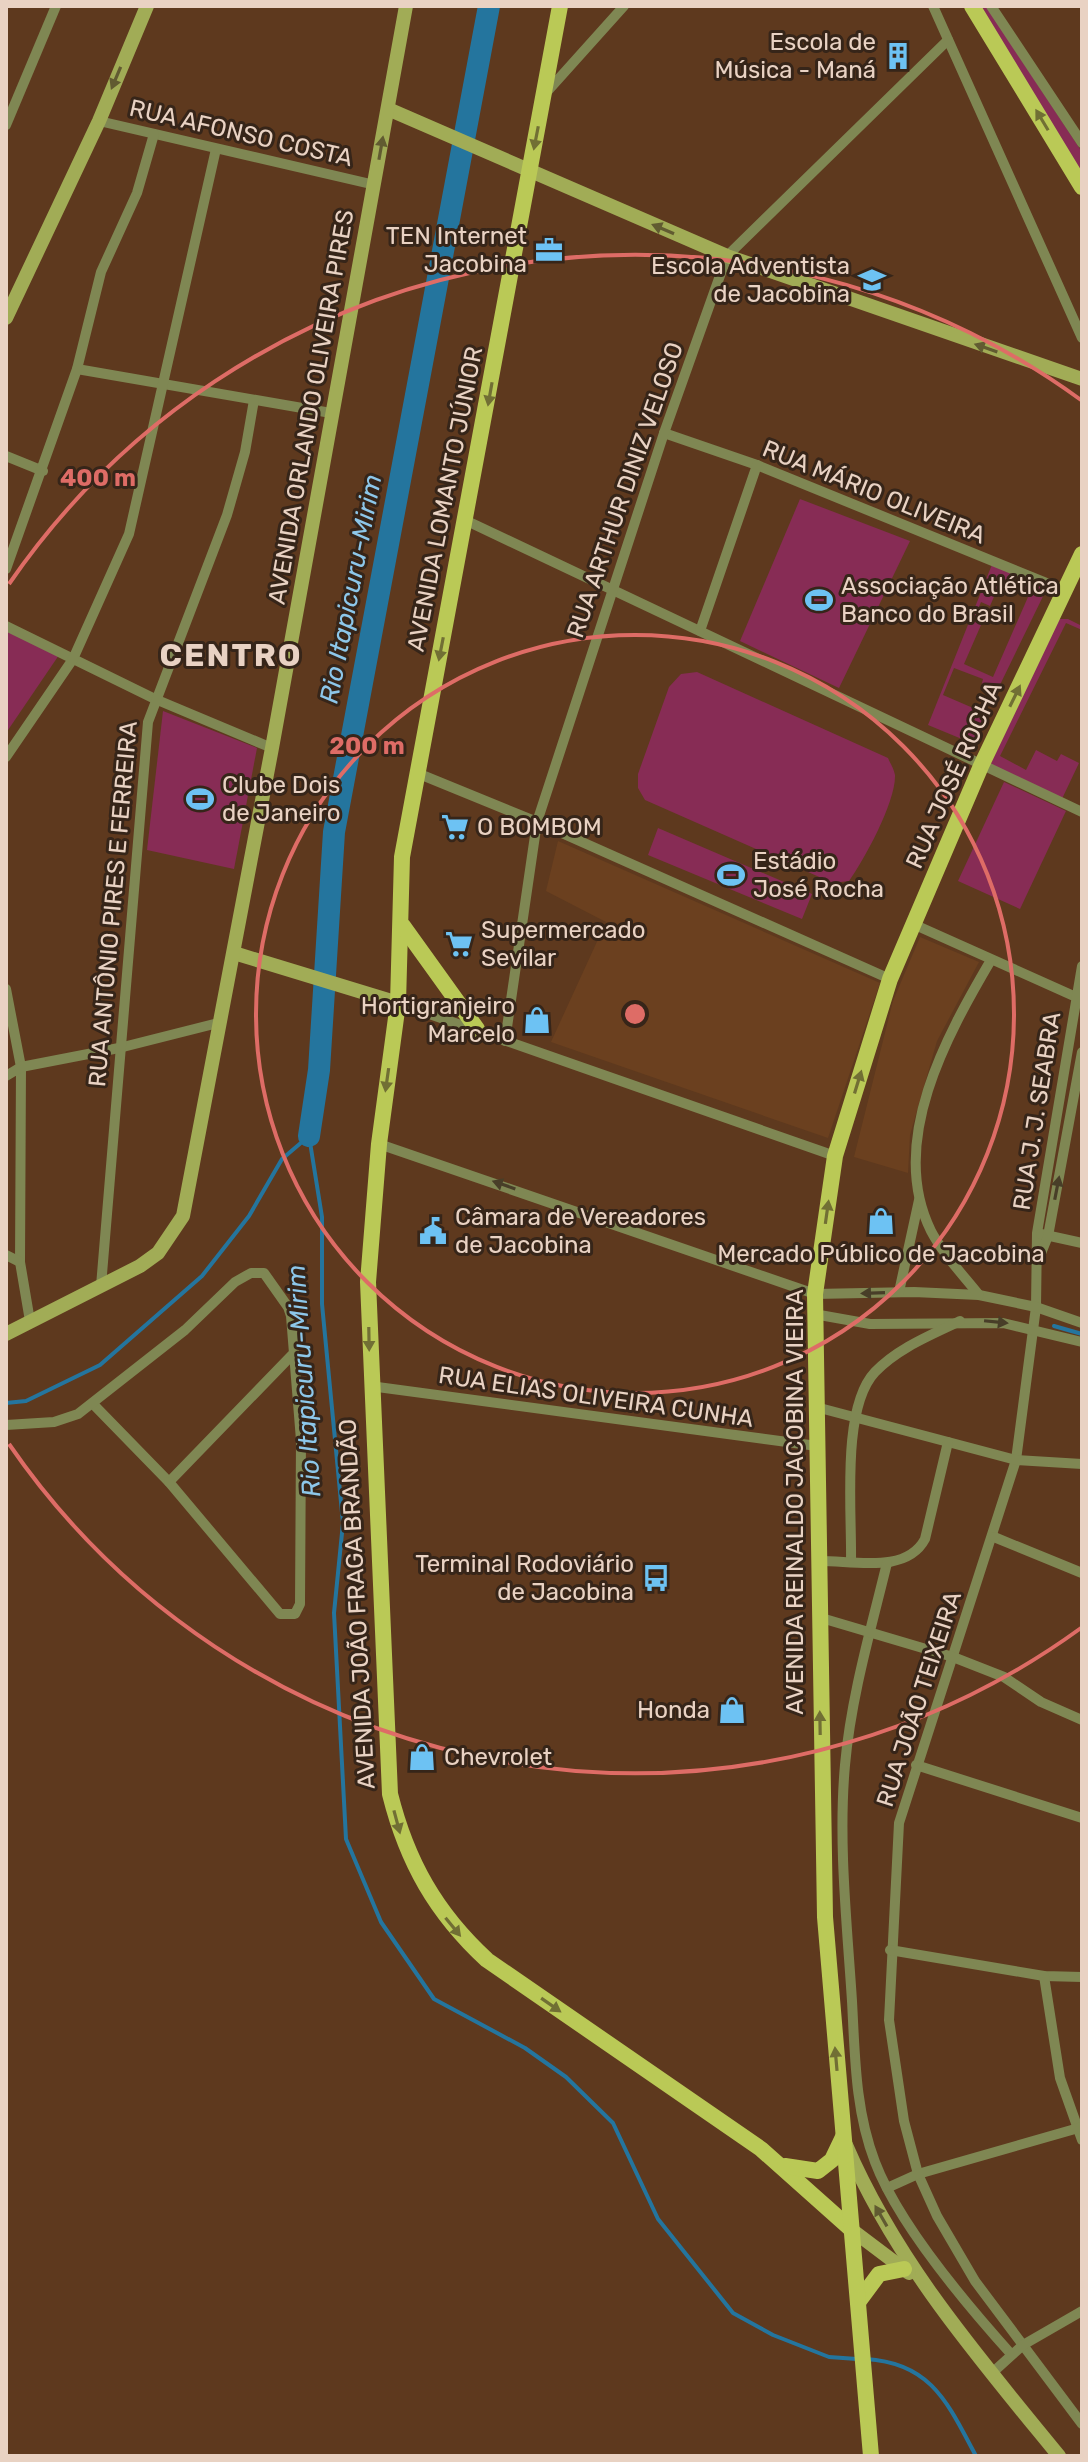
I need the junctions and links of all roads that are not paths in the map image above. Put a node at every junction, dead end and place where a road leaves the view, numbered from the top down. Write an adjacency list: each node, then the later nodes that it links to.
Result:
1 (56, 6): 13 (street)
2 (147, 6): 12 (main road, one-way to 12)
3 (406, 6): 11 (main road, AVENIDA ORLANDO OLIVEIRA PIRES)
4 (560, 6): 10 (main road, AVENIDA LOMANTO JÚNIOR)
5 (624, 6): 10 (street)
6 (933, 6): 9 (street)
7 (972, 6): 19 (main road, one-way to 7)
8 (991, 6): 15 (street)
9 (948, 40): 20 (street, RUA ARTHUR DINIZ VELOSO); 22 (street)
10 (544, 95): 17 (main road, AVENIDA LOMANTO JÚNIOR, one-way to 17)
11 (388, 109): 17 (main road); 18 (main road, AVENIDA ORLANDO OLIVEIRA PIRES, one-way to 11)
12 (99, 121): 14 (street, RUA AFONSO COSTA); 21 (main road)
13 (6, 125)
14 (154, 134): 16 (street, RUA AFONSO COSTA); 23 (street)
15 (1082, 143)
16 (216, 149): 18 (street, RUA AFONSO COSTA); 26 (street)
17 (522, 168): 20 (main road, one-way to 17); 34 (main road, AVENIDA LOMANTO JÚNIOR, one-way to 34)
18 (375, 185): 29 (main road, AVENIDA ORLANDO OLIVEIRA PIRES)
19 (1082, 187)
20 (727, 256): 24 (main road, one-way to 20); 30 (street, RUA ARTHUR DINIZ VELOSO)
21 (6, 318)
22 (1082, 338)
23 (77, 369): 26 (street); 33 (street)
24 (1059, 373): 25 (main road); 27 (main road)
25 (1082, 379)
26 (163, 382): 28 (street); 41 (street)
27 (1082, 388)
28 (254, 400): 29 (street); 42 (street, RUA ANTÔNIO PIRES E FERREIRA)
29 (331, 413): 43 (main road, AVENIDA ORLANDO OLIVEIRA PIRES)
30 (664, 433): 32 (street, RUA MÁRIO OLIVEIRA); 37 (street, RUA ARTHUR DINIZ VELOSO)
31 (6, 456): 33 (street)
32 (757, 465): 38 (street, RUA MÁRIO OLIVEIRA); 40 (street)
33 (43, 471): 36 (street)
34 (467, 521): 37 (street); 46 (main road, AVENIDA LOMANTO JÚNIOR, one-way to 46)
35 (1082, 554): 38 (main road, RUA JOSÉ ROCHA)
36 (6, 569)
37 (613, 589): 40 (street); 48 (street, RUA ARTHUR DINIZ VELOSO)
38 (1066, 591): 45 (main road, RUA JOSÉ ROCHA, one-way to 38)
39 (6, 626): 41 (street)
40 (700, 631): 45 (street)
41 (73, 659): 42 (street); 44 (street)
42 (155, 699): 43 (street); 61 (street, RUA ANTÔNIO PIRES E FERREIRA)
43 (272, 748): 51 (main road, AVENIDA ORLANDO OLIVEIRA PIRES)
44 (6, 756)
45 (981, 766): 47 (street); 49 (main road, RUA JOSÉ ROCHA)
46 (417, 773): 48 (street); 50 (main road, AVENIDA LOMANTO JÚNIOR)
47 (1082, 812)
48 (537, 822): 54 (street); 60 (street, RUA ARTHUR DINIZ VELOSO)
49 (913, 924): 52 (street); 54 (main road, RUA JOSÉ ROCHA)
50 (403, 926): 57 (main road, AVENIDA LOMANTO JÚNIOR); 59 (main road)
51 (234, 953): 57 (main road); 58 (main road, AVENIDA ORLANDO OLIVEIRA PIRES)
52 (991, 960): 56 (street); 69 (street)
53 (1082, 973): 56 (street, RUA J. J. SEABRA)
54 (890, 979): 68 (main road, RUA JOSÉ ROCHA, one-way to 54)
55 (6, 989): 63 (street)
56 (1076, 997): 66 (street, RUA J. J. SEABRA)
57 (398, 1003): 59 (street); 65 (main road, AVENIDA JOÃO FRAGA BRANDÃO, one-way to 65)
58 (218, 1023): 61 (street); 74 (main road, AVENIDA ORLANDO OLIVEIRA PIRES)
59 (477, 1029): 60 (street)
60 (505, 1041): 68 (street)
61 (119, 1048): 63 (street); 74 (street, RUA ANTÔNIO PIRES E FERREIRA)
62 (1082, 1052): 67 (street, RUA J. J. SEABRA)
63 (21, 1067): 64 (street); 73 (street)
64 (6, 1076)
65 (379, 1144): 76 (street, one-way to 65); 87 (main road, AVENIDA JOÃO FRAGA BRANDÃO, one-way to 87)
66 (1049, 1153): 67 (street); 70 (street, RUA J. J. SEABRA)
67 (1063, 1155): 70 (street, RUA J. J. SEABRA, one-way to 67)
68 (835, 1156): 76 (main road, AVENIDA REINALDO JACOBINA VIEIRA, one-way to 68)
69 (920, 1194): 75 (street); 77 (street)
70 (1042, 1234): 71 (street); 78 (street, RUA J. J. SEABRA)
71 (1082, 1243)
72 (6, 1255): 73 (street)
73 (20, 1262): 80 (street)
74 (101, 1286): 80 (main road, AVENIDA ORLANDO OLIVEIRA PIRES)
75 (899, 1292): 76 (street, one-way to 76); 77 (street)
76 (815, 1294): 79 (main road, AVENIDA REINALDO JACOBINA VIEIRA)
77 (979, 1295): 78 (street)
78 (1036, 1307): 82 (street); 83 (street, RUA J. J. SEABRA)
79 (814, 1314): 81 (street); 89 (main road, AVENIDA REINALDO JACOBINA VIEIRA)
80 (30, 1321): 84 (main road, AVENIDA ORLANDO OLIVEIRA PIRES)
81 (960, 1321): 83 (street, one-way to 83); 90 (street)
82 (1082, 1323)
83 (1033, 1327): 85 (street); 94 (street, RUA JOÃO TEIXEIRA)
84 (6, 1334)
85 (1082, 1342)
86 (292, 1355): 88 (street); 96 (street); 96 (street)
87 (370, 1386): 93 (street, RUA ELIAS OLIVEIRA CUNHA); 120 (main road, AVENIDA JOÃO FRAGA BRANDÃO, one-way to 120)
88 (94, 1405): 91 (street); 96 (street)
89 (816, 1407): 90 (street); 93 (main road, AVENIDA REINALDO JACOBINA VIEIRA)
90 (854, 1419): 92 (street); 98 (street)
91 (6, 1425)
92 (948, 1442): 94 (street); 100 (street)
93 (817, 1446): 99 (main road, AVENIDA REINALDO JACOBINA VIEIRA)
94 (1016, 1460): 95 (street); 97 (street, RUA JOÃO TEIXEIRA)
95 (1082, 1464)
96 (169, 1482)
97 (994, 1537): 101 (street); 104 (street, RUA JOÃO TEIXEIRA)
98 (851, 1560): 99 (street); 100 (street)
99 (817, 1561): 102 (main road, AVENIDA REINALDO JACOBINA VIEIRA)
100 (887, 1563): 103 (street)
101 (1082, 1573)
102 (818, 1617): 103 (street); 106 (main road, AVENIDA REINALDO JACOBINA VIEIRA, one-way to 102)
103 (871, 1630): 104 (street); 108 (street)
104 (953, 1657): 105 (street); 107 (street, RUA JOÃO TEIXEIRA)
105 (1082, 1720)
106 (821, 1764): 108 (street); 111 (main road, AVENIDA REINALDO JACOBINA VIEIRA)
107 (916, 1765): 109 (street); 112 (street, RUA JOÃO TEIXEIRA)
108 (845, 1766): 110 (street)
109 (1082, 1818)
110 (847, 1924): 111 (street); 115 (street)
111 (826, 1925): 116 (main road, AVENIDA REINALDO JACOBINA VIEIRA, one-way to 111)
112 (890, 1950): 113 (street); 121 (street, RUA JOÃO TEIXEIRA)
113 (1044, 1976): 114 (street); 117 (street)
114 (1082, 1977)
115 (859, 2109): 116 (street); 122 (street)
116 (841, 2112): 118 (main road, AVENIDA REINALDO JACOBINA VIEIRA)
117 (1079, 2127): 119 (street); 121 (street)
118 (843, 2137): 120 (main road); 123 (main road, AVENIDA REINALDO JACOBINA VIEIRA); 125 (main road, one-way to 118)
119 (1082, 2140)
120 (780, 2165): 123 (main road, AVENIDA JOÃO FRAGA BRANDÃO)
121 (918, 2174): 122 (street); 128 (street, RUA JOÃO TEIXEIRA)
122 (887, 2188): 129 (street)
123 (852, 2230): 124 (main road); 126 (main road, AVENIDA REINALDO JACOBINA VIEIRA)
124 (904, 2269): 125 (main road); 126 (main road)
125 (921, 2283): 130 (main road)
126 (859, 2301): 132 (main road, AVENIDA REINALDO JACOBINA VIEIRA)
127 (1082, 2311): 128 (street)
128 (1023, 2345): 129 (street); 131 (street, RUA JOÃO TEIXEIRA)
129 (1011, 2354): 130 (street)
130 (992, 2373): 133 (main road)
131 (1082, 2424)
132 (871, 2456)
133 (1059, 2456)

